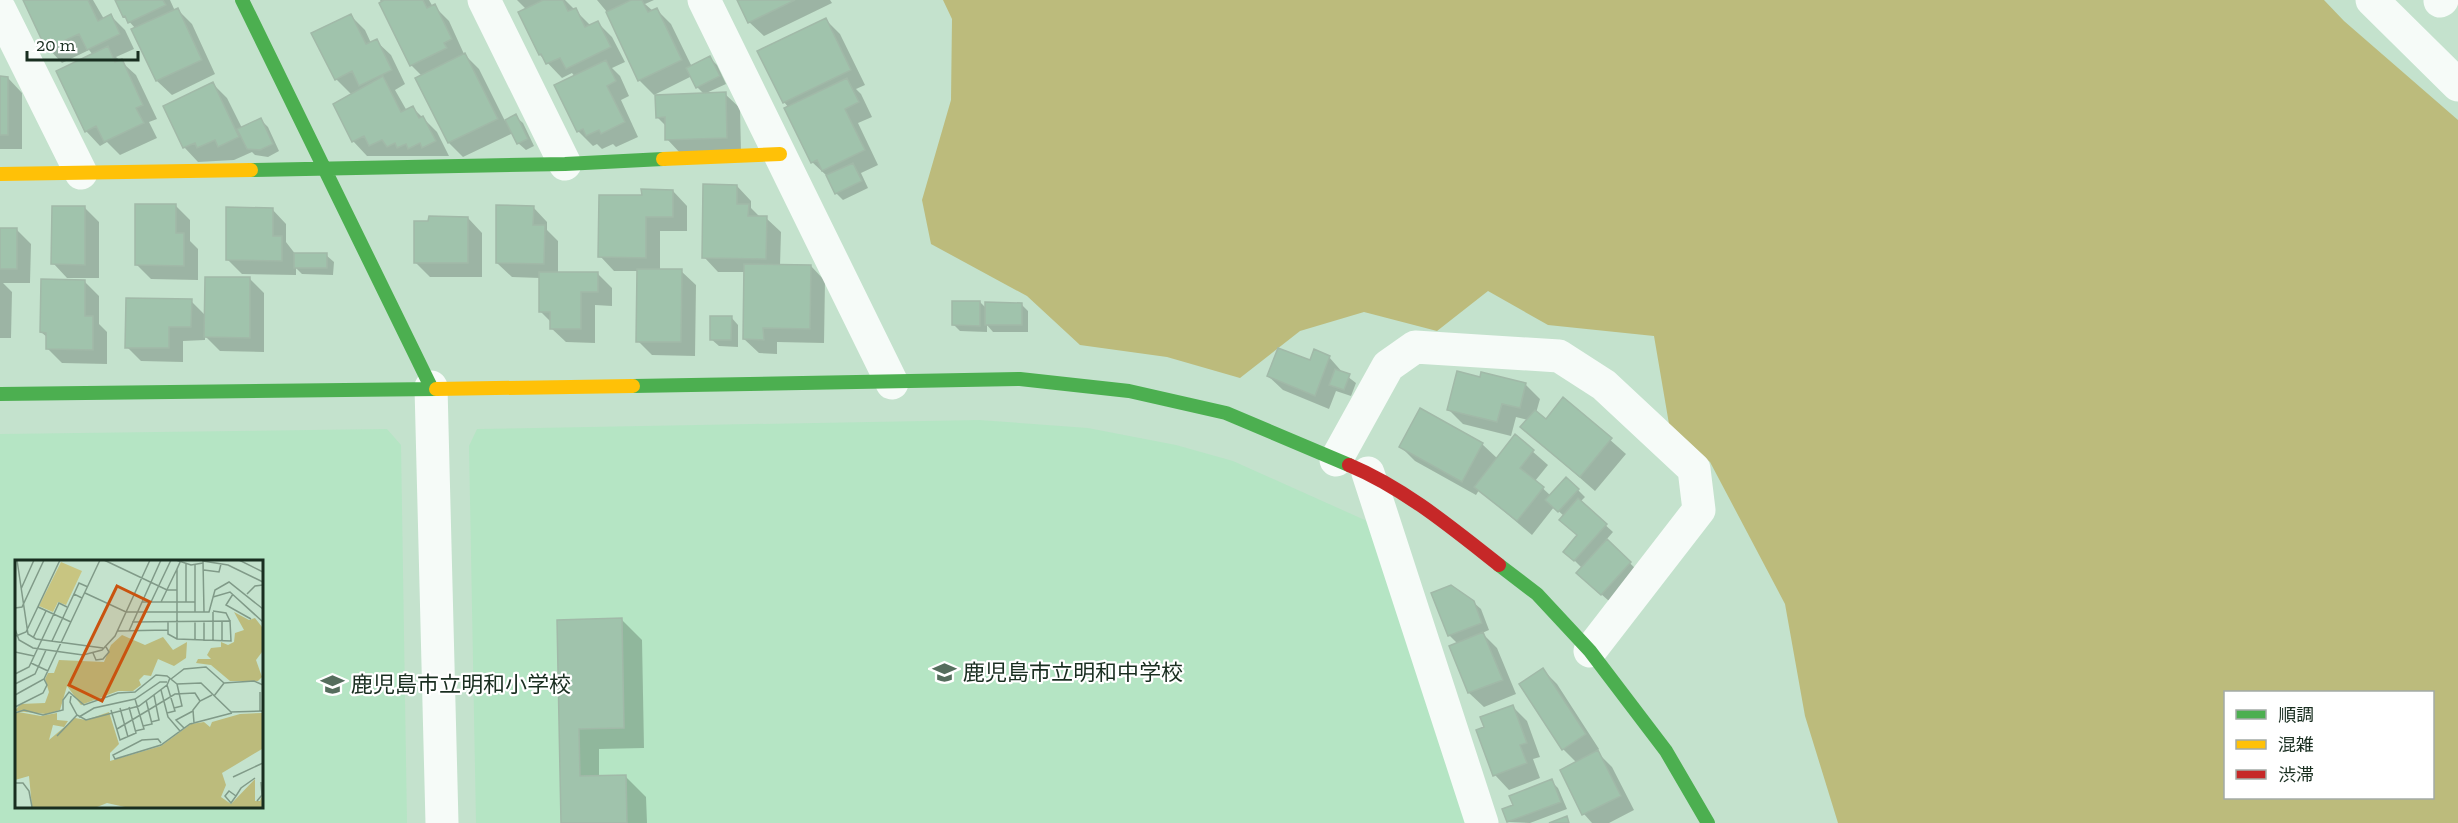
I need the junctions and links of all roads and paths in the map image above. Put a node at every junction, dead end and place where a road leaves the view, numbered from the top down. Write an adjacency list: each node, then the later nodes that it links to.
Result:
1 (242, 0): 9 (street)
2 (484, 0): 8 (street)
3 (704, 0): 7 (street)
4 (2372, 0): 6 (street)
5 (0, 10): 10 (street)
6 (2458, 85)
7 (780, 154): 8 (street); 12 (street)
8 (565, 164): 9 (street)
9 (326, 169): 10 (street); 13 (street)
10 (81, 173): 11 (street)
11 (0, 174)
12 (892, 383): 13 (street); 15 (street)
13 (432, 387): 14 (street); 18 (street)
14 (0, 394)
15 (1336, 460): 16 (street); 17 (street)
16 (1368, 473): 17 (street); 19 (street)
17 (1590, 651): 20 (street)
18 (442, 823)
19 (1482, 823)
20 (1708, 823)

